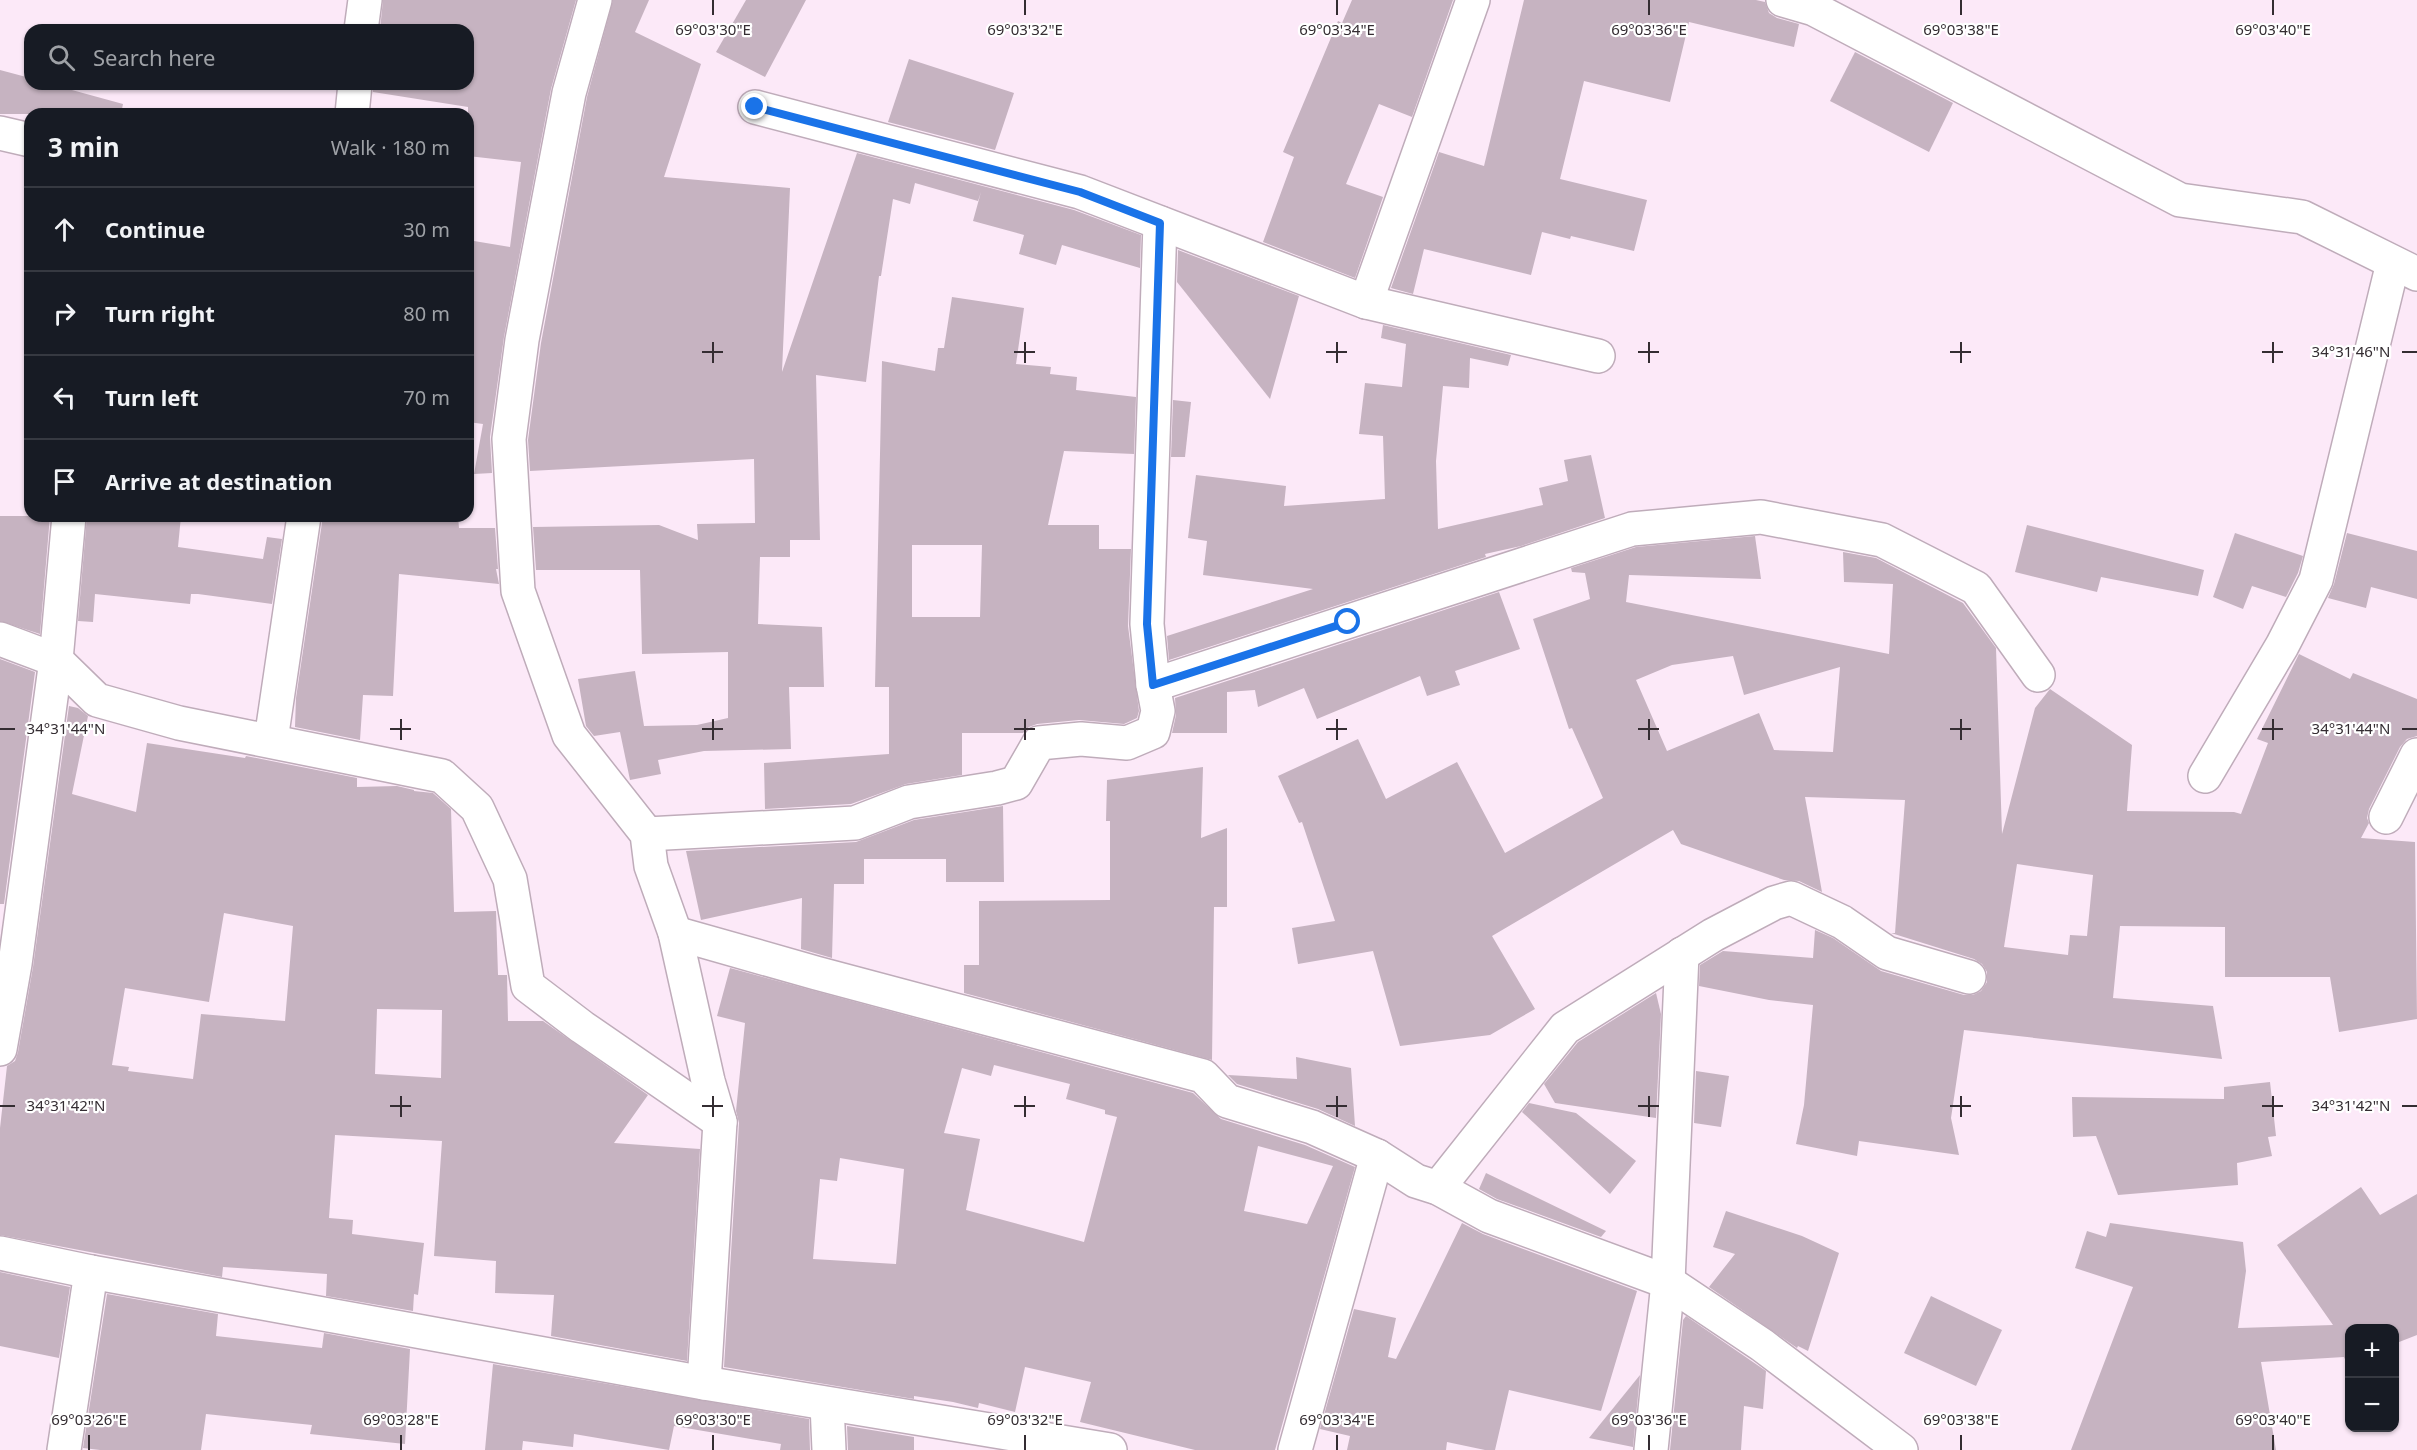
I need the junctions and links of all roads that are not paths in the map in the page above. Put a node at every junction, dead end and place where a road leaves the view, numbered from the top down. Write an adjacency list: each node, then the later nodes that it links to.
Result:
1 (364, 0): 5 (street)
2 (595, 0): 25 (street)
3 (1473, 0): 13 (street)
4 (1783, 0): 12 (street)
5 (362, 24)
6 (354, 90): 8 (street)
7 (755, 107): 11 (street)
8 (353, 108)
9 (0, 133): 10 (street)
10 (24, 139)
11 (1160, 223): 13 (street); 20 (street)
12 (2405, 269): 23 (street)
13 (1366, 302): 14 (street)
14 (1598, 356)
15 (68, 522): 18 (street)
16 (303, 522): 21 (street)
17 (0, 639): 18 (street)
18 (56, 660): 21 (street); 29 (street)
19 (2038, 675): 20 (street)
20 (1153, 685): 25 (street)
21 (271, 740): 30 (street)
22 (2417, 755): 24 (street)
23 (2205, 776)
24 (2386, 816)
25 (647, 834): 26 (street)
26 (675, 933): 30 (street); 31 (street)
27 (1682, 954): 28 (street); 32 (street); 35 (street)
28 (1969, 977)
29 (0, 1049)
30 (720, 1122): 36 (street)
31 (1377, 1156): 32 (street); 41 (street)
32 (1438, 1188): 35 (street)
33 (0, 1253): 34 (street)
34 (92, 1272): 36 (street); 38 (street)
35 (1668, 1282): 42 (street); 43 (street)
36 (704, 1383): 37 (street)
37 (827, 1404): 39 (street); 40 (street)
38 (64, 1450)
39 (829, 1450)
40 (1110, 1450)
41 (1295, 1450)
42 (1651, 1450)
43 (1901, 1450)

